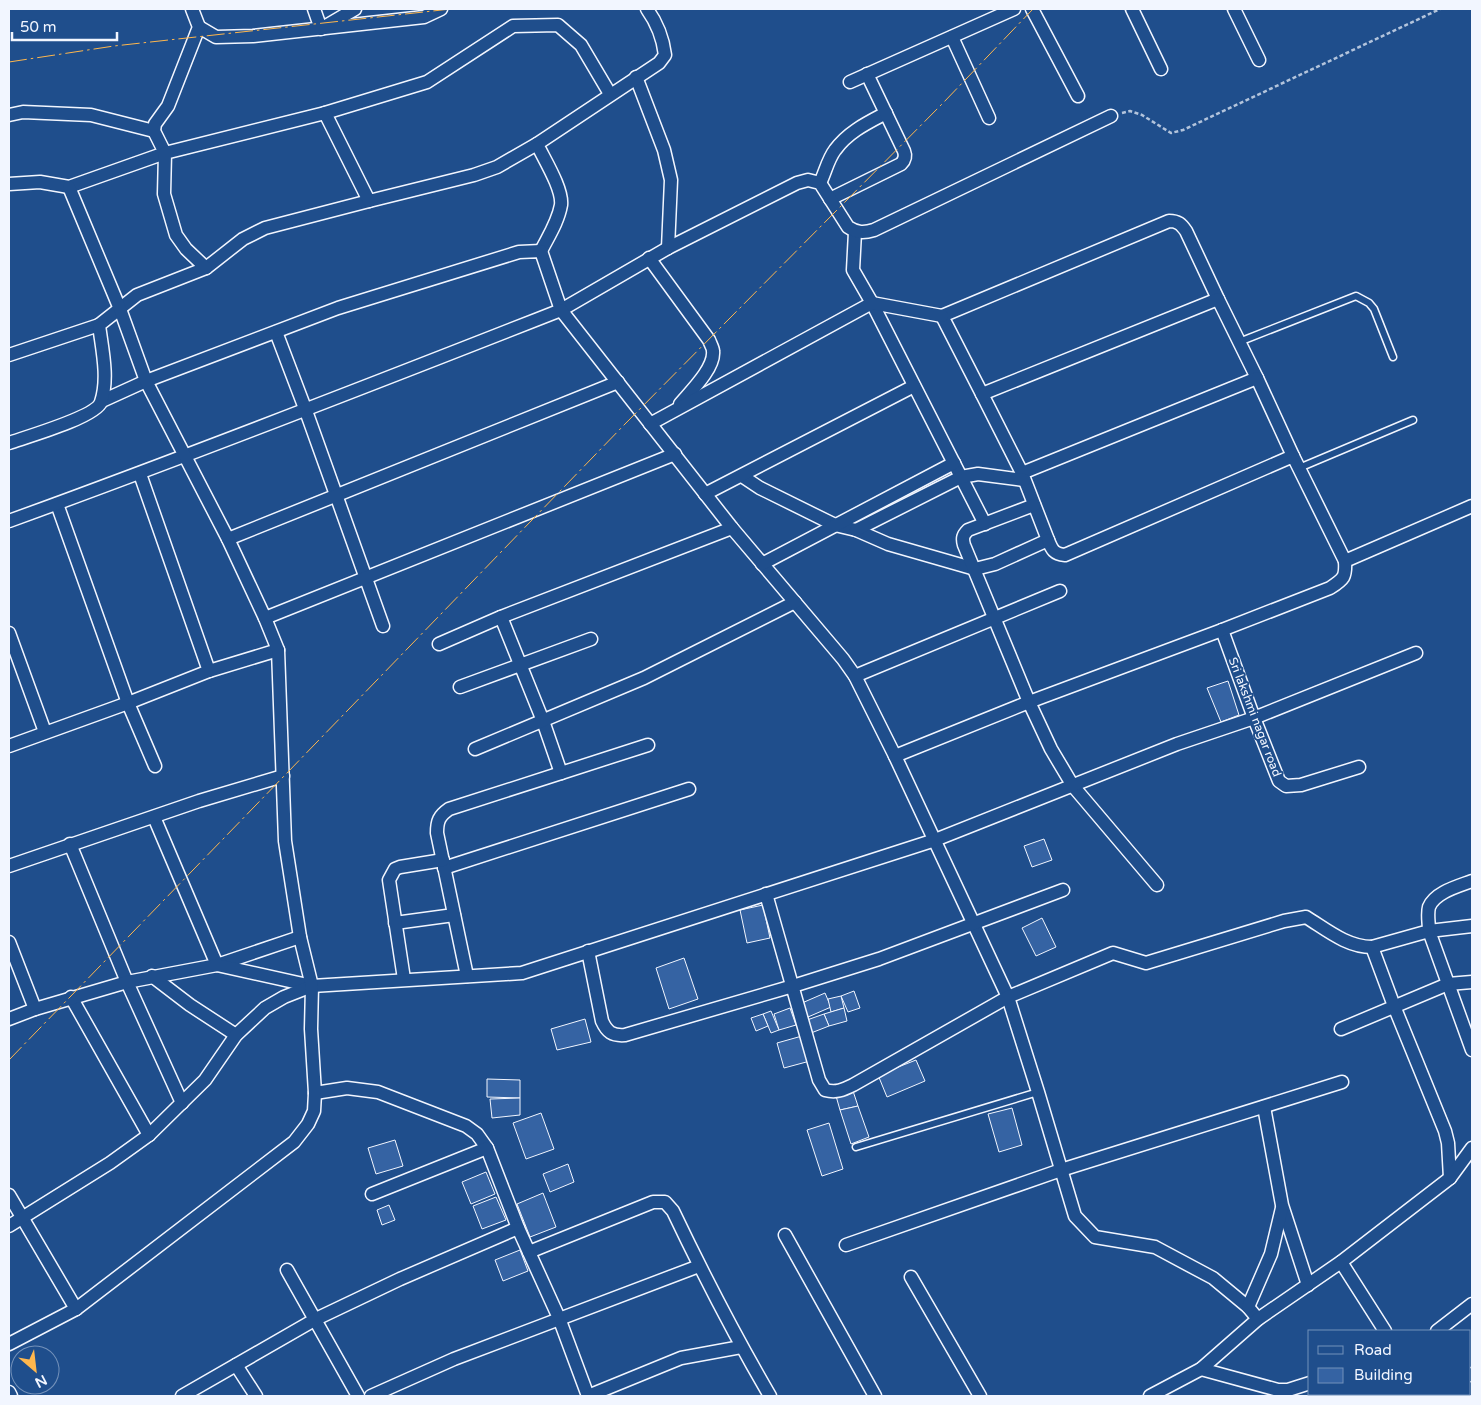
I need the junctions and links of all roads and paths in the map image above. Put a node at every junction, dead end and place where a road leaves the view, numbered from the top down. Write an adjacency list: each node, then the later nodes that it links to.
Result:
1 (192, 9): 11 (street)
2 (314, 9): 12 (street)
3 (354, 9): 12 (street)
4 (441, 9): 12 (street)
5 (647, 9): 17 (street)
6 (1014, 9): 13 (street)
7 (1032, 9): 20 (street)
8 (1132, 9): 15 (street)
9 (1440, 9): 24 (path)
10 (1236, 10): 14 (street)
11 (199, 27): 12 (street); 26 (street)
12 (322, 29)
13 (952, 36): 16 (street); 25 (street)
14 (1259, 60)
15 (1161, 70)
16 (867, 74): 18 (street); 22 (street)
17 (636, 77): 19 (street); 35 (street)
18 (850, 82)
19 (610, 94): 21 (street); 27 (street)
20 (1078, 96)
21 (325, 113): 28 (street); 33 (street)
22 (886, 113): 29 (street); 32 (street)
23 (9, 115): 26 (street)
24 (1111, 116): 34 (street)
25 (989, 118)
26 (154, 131): 28 (street)
27 (537, 144): 33 (street); 36 (street)
28 (165, 153): 31 (street); 38 (street)
29 (820, 183): 32 (street); 35 (street)
30 (9, 184): 31 (street)
31 (69, 187): 41 (street)
32 (830, 199): 34 (street)
33 (369, 201): 38 (street)
34 (855, 232): 40 (street)
35 (668, 248): 37 (street)
36 (541, 251): 42 (street); 45 (street)
37 (649, 258): 42 (street); 56 (street)
38 (206, 268): 41 (street)
39 (1218, 299): 43 (street); 46 (street); 53 (street)
40 (872, 303): 43 (street); 52 (street); 56 (street)
41 (120, 309): 44 (street); 50 (street)
42 (561, 310): 51 (street); 55 (street)
43 (942, 316): 53 (street)
44 (99, 325): 47 (street); 54 (street)
45 (276, 332): 50 (street); 55 (street)
46 (1238, 342): 48 (lane); 49 (street)
47 (9, 355)
48 (1393, 358)
49 (1257, 378): 62 (street); 68 (street)
50 (146, 381): 54 (street); 61 (street)
51 (618, 382): 58 (street); 70 (street)
52 (914, 386): 63 (street); 66 (street)
53 (982, 394): 68 (street)
54 (102, 401): 59 (street)
55 (306, 410): 61 (street); 70 (street)
56 (675, 410): 58 (street)
57 (1413, 420): 64 (lane)
58 (650, 424): 60 (street)
59 (9, 443)
60 (675, 454): 69 (street); 84 (street)
61 (186, 456): 65 (street); 79 (street)
62 (1293, 456): 64 (street); 80 (street)
63 (954, 463): 67 (street); 76 (street)
64 (1299, 468): 81 (street)
65 (140, 474): 71 (street); 98 (street)
66 (742, 476): 69 (street); 76 (street)
67 (961, 477): 68 (street); 75 (street); 78 (street)
68 (1023, 477): 72 (street)
69 (706, 494): 77 (street)
70 (336, 495): 79 (street); 84 (street)
71 (57, 504): 74 (street); 102 (street)
72 (1034, 505): 75 (street); 80 (street)
73 (1472, 506): 81 (street)
74 (9, 521)
75 (985, 524): 83 (street)
76 (835, 525): 78 (street); 82 (street)
77 (732, 528): 82 (street); 87 (street)
78 (856, 530): 83 (street)
79 (228, 539): 89 (street)
80 (1048, 540): 83 (street)
81 (1345, 560): 91 (street)
82 (762, 564): 86 (street)
83 (975, 569): 88 (street)
84 (366, 579): 89 (street); 90 (street)
85 (1060, 590): 88 (street)
86 (795, 602): 99 (street); 104 (street)
87 (501, 617): 94 (street); 97 (street)
88 (994, 617): 99 (street); 101 (street)
89 (265, 618): 95 (street)
90 (383, 626)
91 (1222, 630): 101 (street); 103 (street, Sri lakshmi nagar road)
92 (9, 633): 105 (street)
93 (591, 639): 97 (street)
94 (439, 644)
95 (278, 650): 98 (street); 113 (street)
96 (1416, 652): 103 (street)
97 (521, 665): 100 (street); 104 (street)
98 (209, 671): 102 (street)
99 (854, 676): 109 (street)
100 (460, 687)
101 (1029, 702): 109 (street); 114 (street)
102 (128, 703): 105 (street); 110 (street)
103 (1254, 718): 111 (street, Sri lakshmi nagar road); 114 (street)
104 (543, 721): 108 (street); 112 (street)
105 (45, 732): 107 (street)
106 (648, 745): 112 (street)
107 (9, 746)
108 (474, 749)
109 (896, 756): 117 (street)
110 (155, 766)
111 (1359, 766)
112 (560, 773): 119 (street)
113 (283, 776): 116 (street); 130 (street)
114 (1073, 786): 117 (street); 122 (street)
115 (689, 789): 119 (street)
116 (154, 817): 118 (street); 134 (street)
117 (934, 840): 124 (street); 127 (street)
118 (70, 844): 120 (street); 138 (street)
119 (443, 864): 125 (street); 126 (street)
120 (9, 866)
121 (1472, 881): 129 (street)
122 (1156, 885)
123 (1064, 890): 127 (street)
124 (766, 894): 133 (street); 142 (street)
125 (454, 915): 126 (street); 136 (street)
126 (395, 923): 137 (street)
127 (974, 924): 142 (street); 143 (street)
128 (1472, 926): 129 (street)
129 (1429, 931): 132 (street); 140 (street)
130 (300, 937): 134 (street); 141 (street)
131 (9, 942): 146 (street)
132 (1372, 947): 143 (street); 145 (street)
133 (588, 951): 136 (street); 142 (street)
134 (217, 964): 135 (street); 141 (street)
135 (152, 976): 138 (street); 149 (street)
136 (467, 976): 137 (street)
137 (404, 979): 141 (street)
138 (127, 982): 144 (street); 154 (street)
139 (1472, 982): 140 (street)
140 (1448, 984): 145 (street); 150 (street)
141 (312, 986): 149 (street); 153 (street)
142 (793, 986): 143 (street)
143 (1008, 997): 152 (street)
144 (71, 998): 146 (street); 156 (street)
145 (1394, 1006): 148 (street); 161 (street)
146 (35, 1008): 147 (street)
147 (9, 1018)
148 (1341, 1030)
149 (236, 1035): 154 (street)
150 (1471, 1044)
151 (1342, 1082): 155 (street)
152 (1038, 1092): 157 (lane); 160 (street)
153 (315, 1093): 158 (street); 178 (street)
154 (182, 1103): 156 (street)
155 (1264, 1107): 160 (street); 164 (street)
156 (149, 1135): 165 (street)
157 (856, 1147)
158 (487, 1148): 163 (street); 167 (street)
159 (1472, 1148): 161 (street)
160 (1061, 1170): 169 (street); 177 (street)
161 (1450, 1178): 171 (street)
162 (9, 1194): 165 (street)
163 (372, 1194)
164 (1282, 1205): 175 (street); 177 (street)
165 (22, 1218): 166 (street); 178 (street)
166 (9, 1226)
167 (518, 1228): 170 (street); 180 (street)
168 (785, 1235): 197 (street)
169 (846, 1245)
170 (529, 1252): 172 (street); 179 (street)
171 (1341, 1262): 175 (street); 182 (street)
172 (699, 1266): 179 (street); 185 (street)
173 (287, 1270): 180 (street)
174 (911, 1277): 198 (street)
175 (1308, 1285): 181 (street)
176 (1472, 1304): 183 (street)
177 (1248, 1307): 181 (street)
178 (76, 1309): 184 (street)
179 (559, 1318): 194 (street); 195 (street)
180 (316, 1319): 186 (street); 193 (street)
181 (1258, 1320): 187 (street)
182 (1383, 1330)
183 (1438, 1330)
184 (9, 1344)
185 (741, 1347): 195 (street); 196 (street)
186 (236, 1365): 191 (street); 192 (street)
187 (1201, 1369): 188 (street); 199 (street)
188 (1308, 1384)
189 (9, 1392): 190 (street)
190 (11, 1396)
191 (182, 1396)
192 (256, 1396)
193 (358, 1396)
194 (371, 1396)
195 (588, 1396)
196 (770, 1396)
197 (875, 1396)
198 (980, 1396)
199 (1150, 1396)

